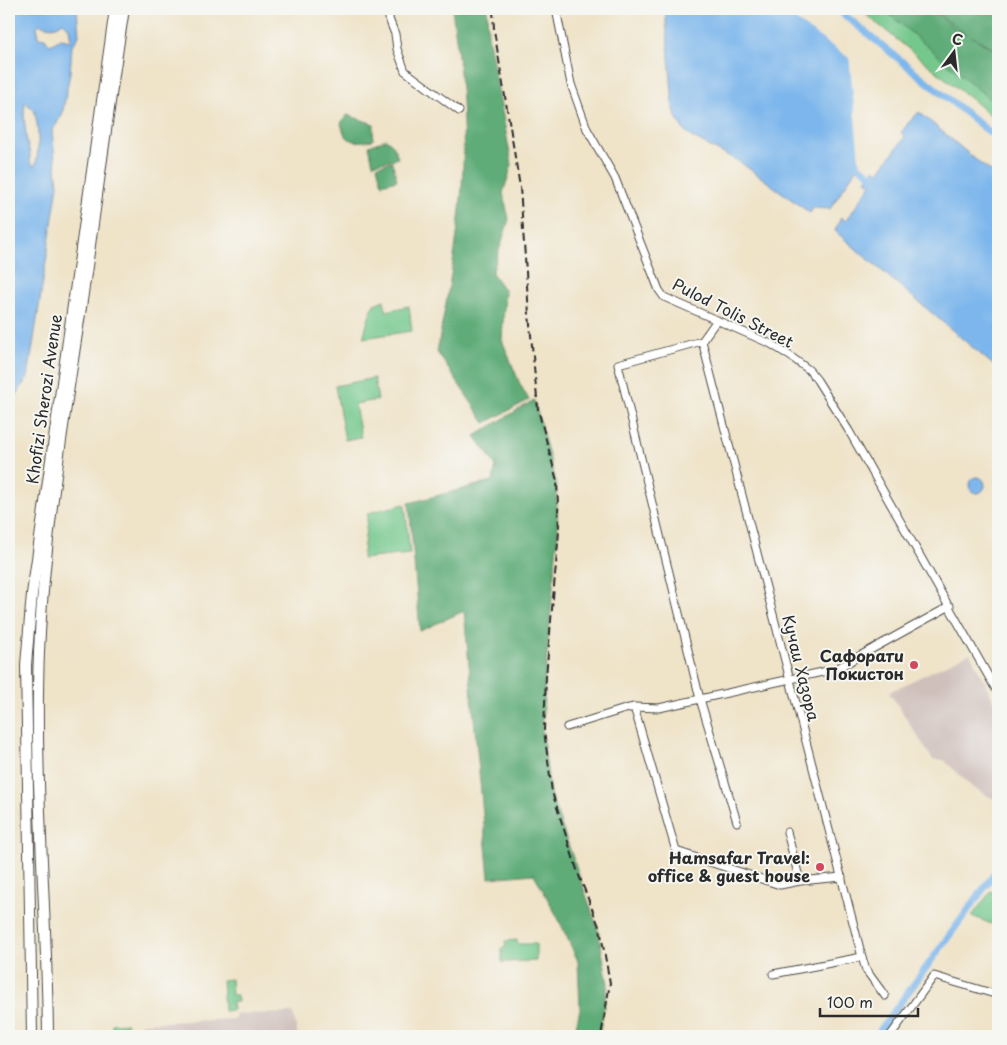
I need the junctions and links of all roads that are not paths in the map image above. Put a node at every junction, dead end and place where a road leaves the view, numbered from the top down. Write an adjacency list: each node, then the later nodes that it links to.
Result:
1 (115, 9): 22 (main road, Khofizi Sherozi Avenue)
2 (124, 9): 23 (main road, Khofizi Sherozi Avenue)
3 (390, 9): 5 (street)
4 (556, 9): 6 (street, Pulod Tolis Street)
5 (459, 111)
6 (717, 320): 7 (street); 8 (street, Pulod Tolis Street)
7 (702, 341): 9 (street, Кучаи Хазора); 11 (street)
8 (950, 606): 9 (street); 10 (street, Pulod Tolis Street)
9 (789, 679): 11 (street); 16 (street, Кучаи Хазора)
10 (998, 693)
11 (700, 699): 12 (street); 14 (street)
12 (634, 707): 13 (street); 17 (street)
13 (567, 727)
14 (736, 822)
15 (787, 832): 17 (street)
16 (842, 876): 17 (street); 18 (street, Кучаи Хазора)
17 (800, 881)
18 (862, 957): 19 (street); 21 (street, Кучаи Хазора)
19 (773, 974)
20 (998, 995): 24 (street)
21 (885, 996)
22 (32, 1036)
23 (48, 1036)
24 (890, 1036)

